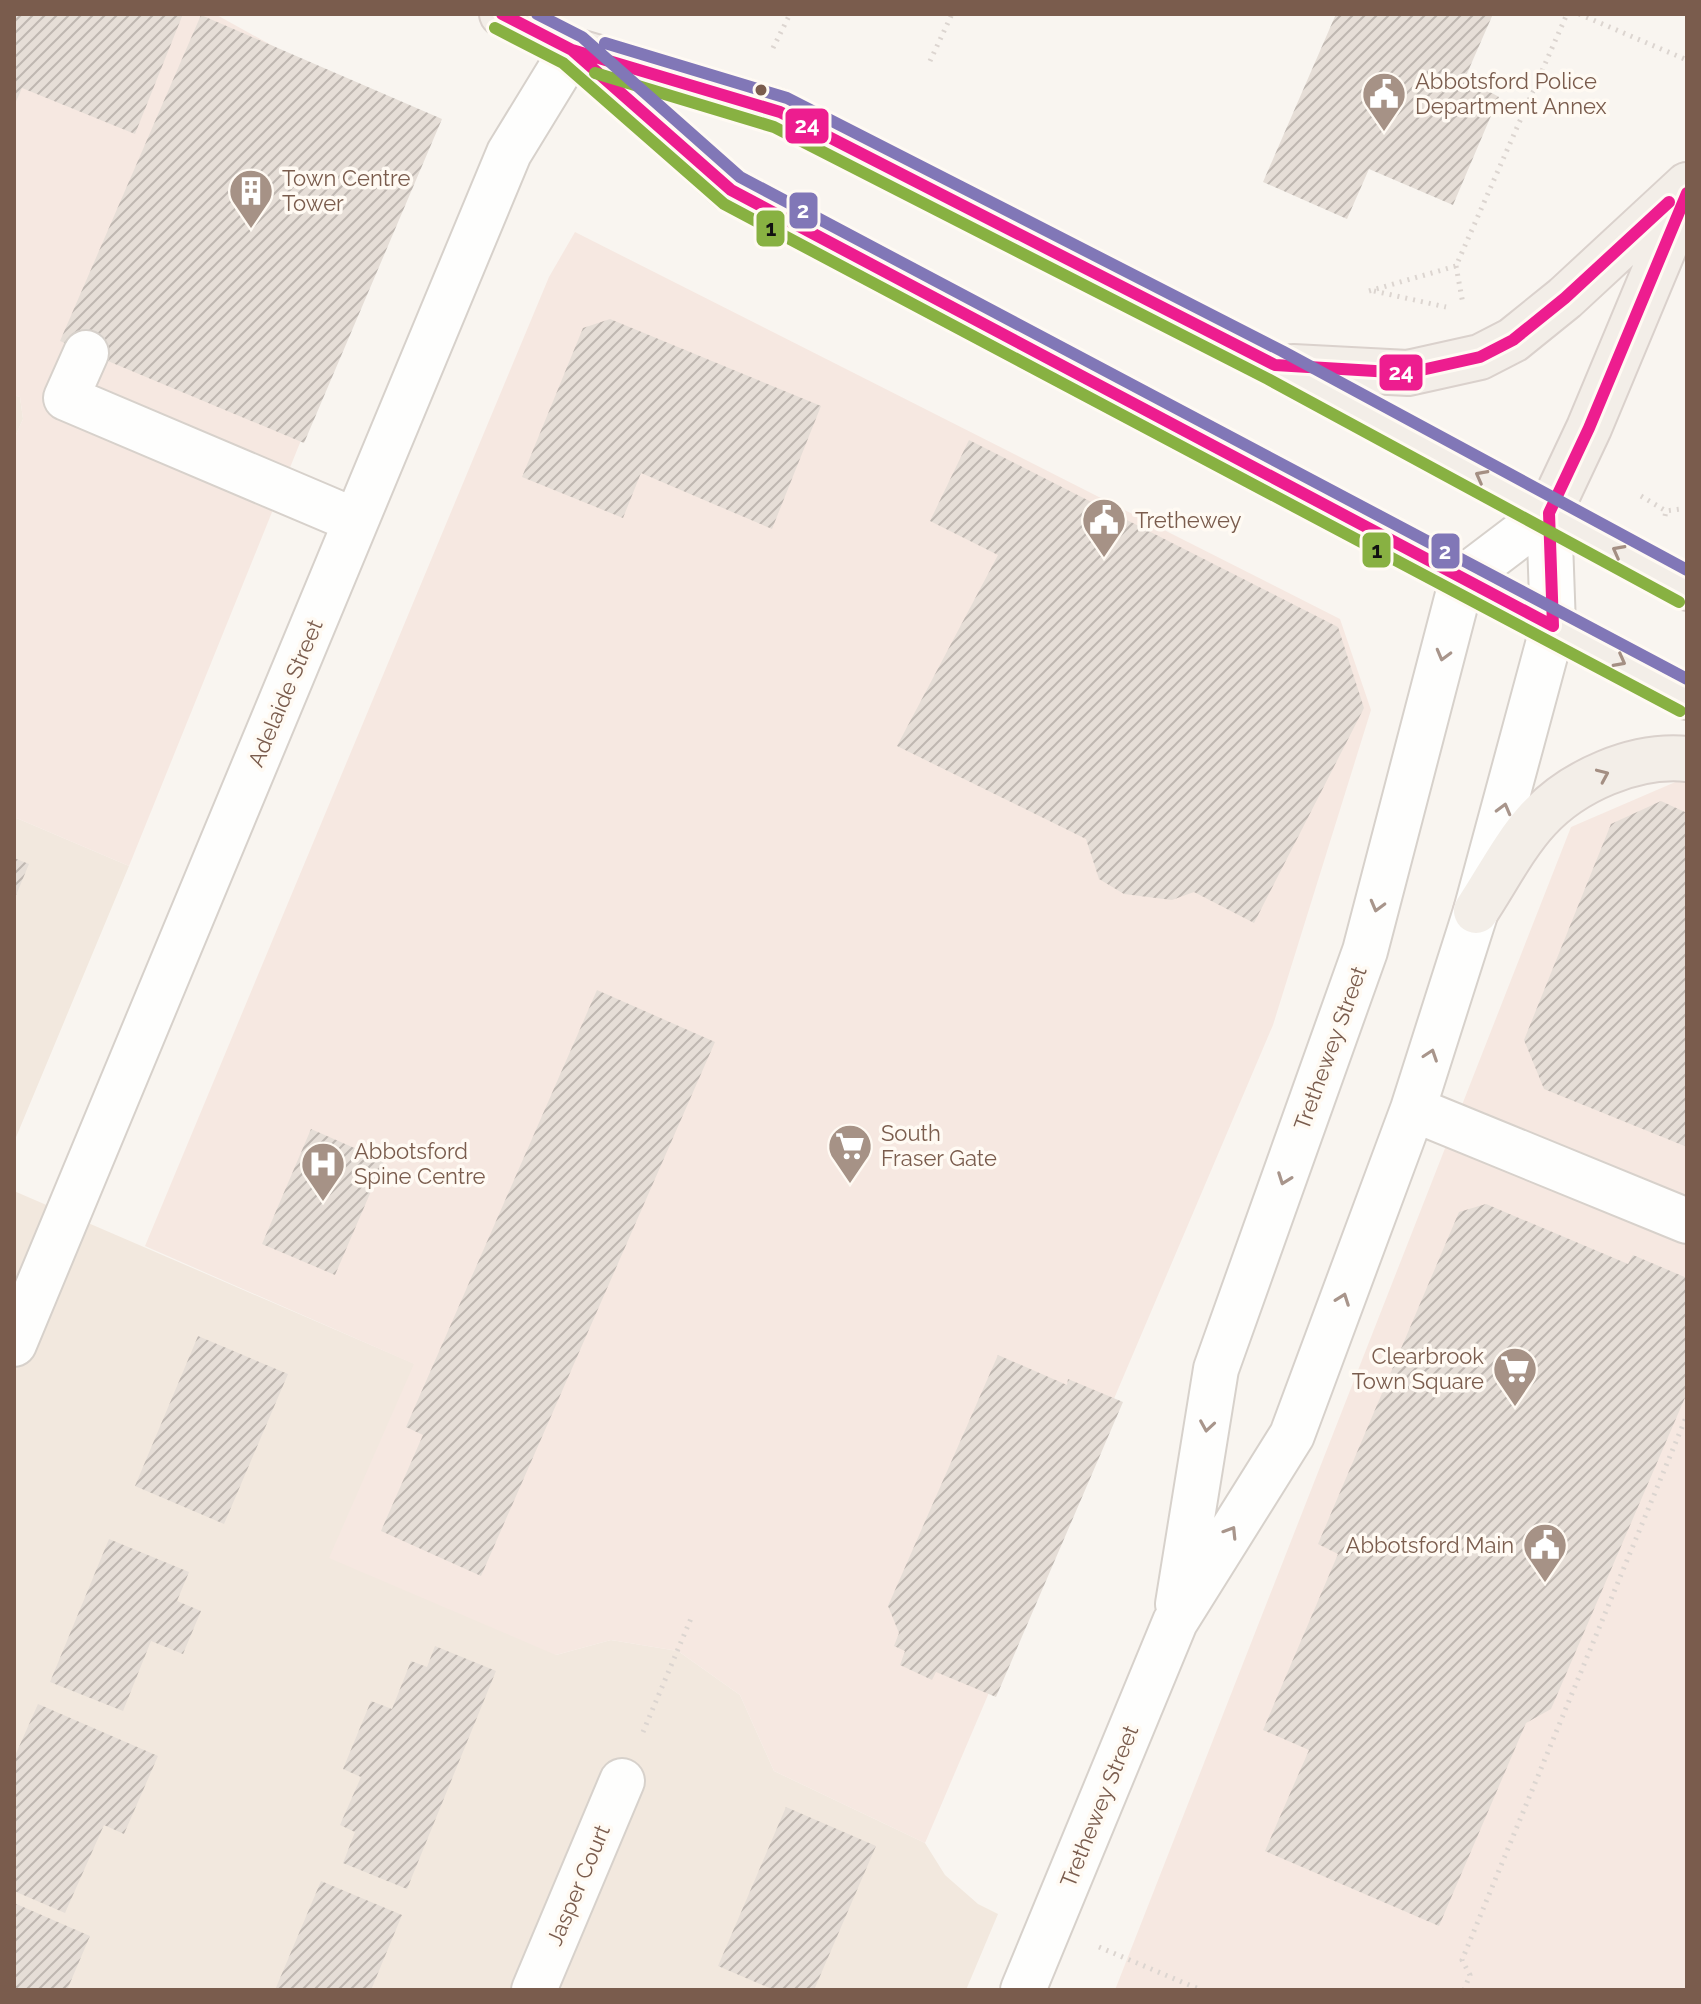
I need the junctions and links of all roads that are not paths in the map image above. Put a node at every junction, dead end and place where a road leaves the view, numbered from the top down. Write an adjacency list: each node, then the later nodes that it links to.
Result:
1 (502, 14): 2 (main road)
2 (572, 50): 6 (main road); 8 (street, Adelaide Street); 9 (main road)
3 (1687, 185): 6 (main road)
4 (1687, 193): 7 (main road, Trethewey Street)
5 (86, 353): 8 (street)
6 (1275, 365): 7 (main road, one-way to 6)
7 (1549, 513): 9 (street, Trethewey Street); 10 (main road, one-way to 7); 11 (street, Trethewey Street)
8 (356, 521): 17 (street, Adelaide Street)
9 (1462, 579): 11 (main road); 18 (street, Trethewey Street, one-way to 18)
10 (1687, 588)
11 (1553, 626): 12 (main road, one-way to 12); 14 (street, Trethewey Street, one-way to 11)
12 (1687, 697)
13 (1687, 759): 14 (main road, one-way to 13)
14 (1476, 911): 15 (street, Trethewey Street, one-way to 14)
15 (1413, 1109): 16 (street); 18 (street, Trethewey Street, one-way to 15)
16 (1687, 1221)
17 (14, 1344)
18 (1175, 1622): 21 (street, Trethewey Street)
19 (622, 1781): 20 (street, Jasper Court)
20 (534, 1990)
21 (1023, 1990)

